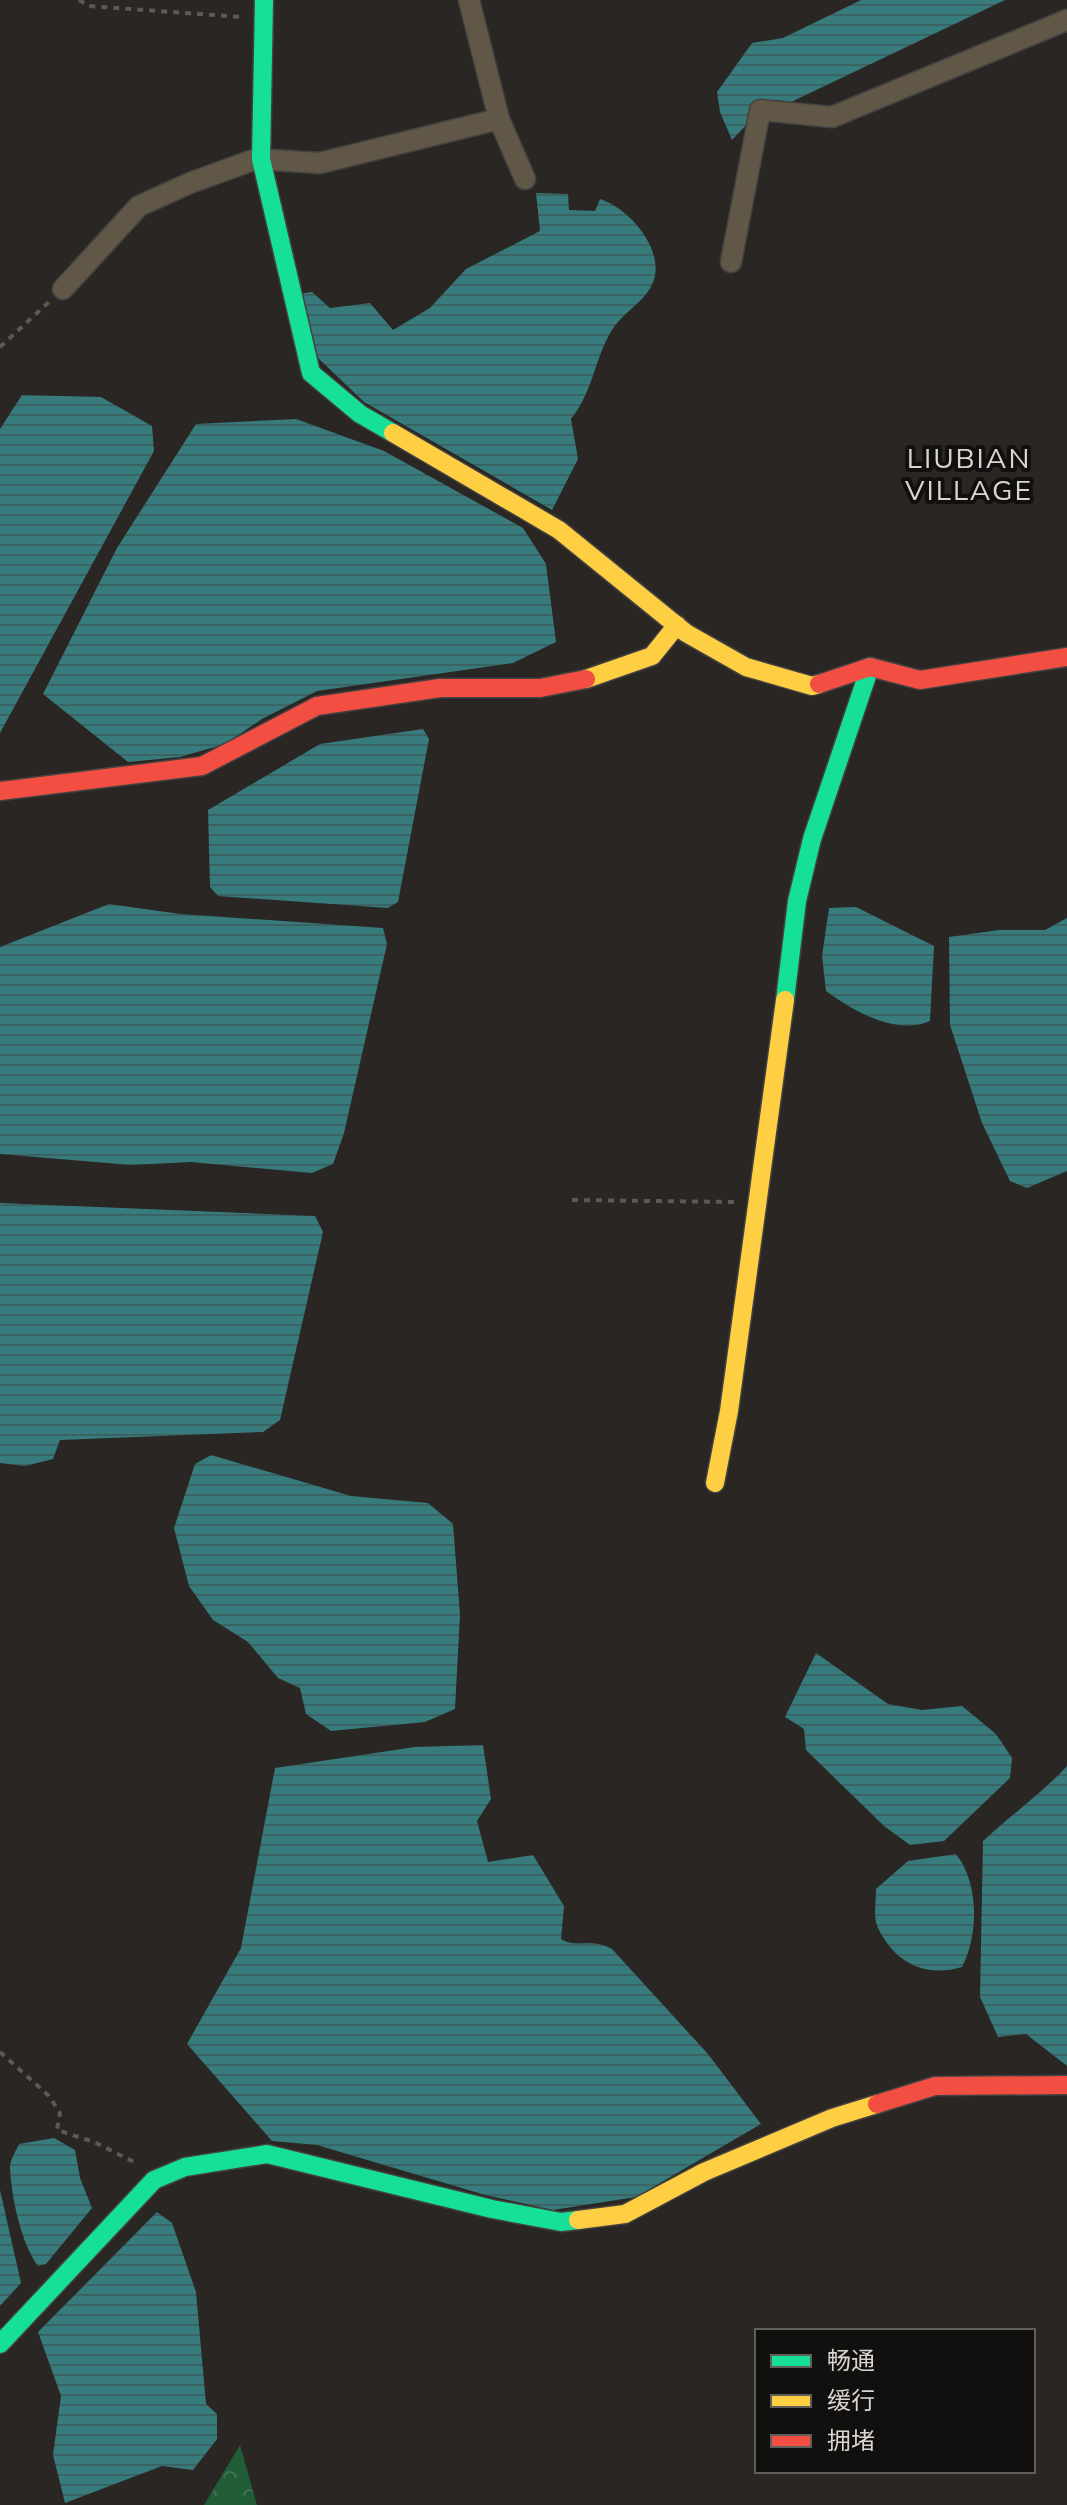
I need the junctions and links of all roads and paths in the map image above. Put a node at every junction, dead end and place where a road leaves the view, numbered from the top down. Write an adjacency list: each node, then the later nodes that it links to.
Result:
1 (79, 0): 3 (path)
2 (469, 0): 5 (street)
3 (264, 10): 6 (street)
4 (1067, 20): 8 (street)
5 (499, 119): 6 (street); 7 (street)
6 (261, 159): 9 (street); 11 (street)
7 (525, 179)
8 (731, 262)
9 (63, 289): 10 (path)
10 (0, 347)
11 (677, 625): 13 (street); 14 (street)
12 (1067, 657): 13 (street)
13 (870, 667): 16 (street)
14 (0, 791)
15 (572, 1200): 16 (path)
16 (758, 1202): 17 (street)
17 (715, 1483)
18 (0, 2052): 20 (path)
19 (1067, 2085): 20 (street)
20 (154, 2180): 21 (street)
21 (0, 2344)

